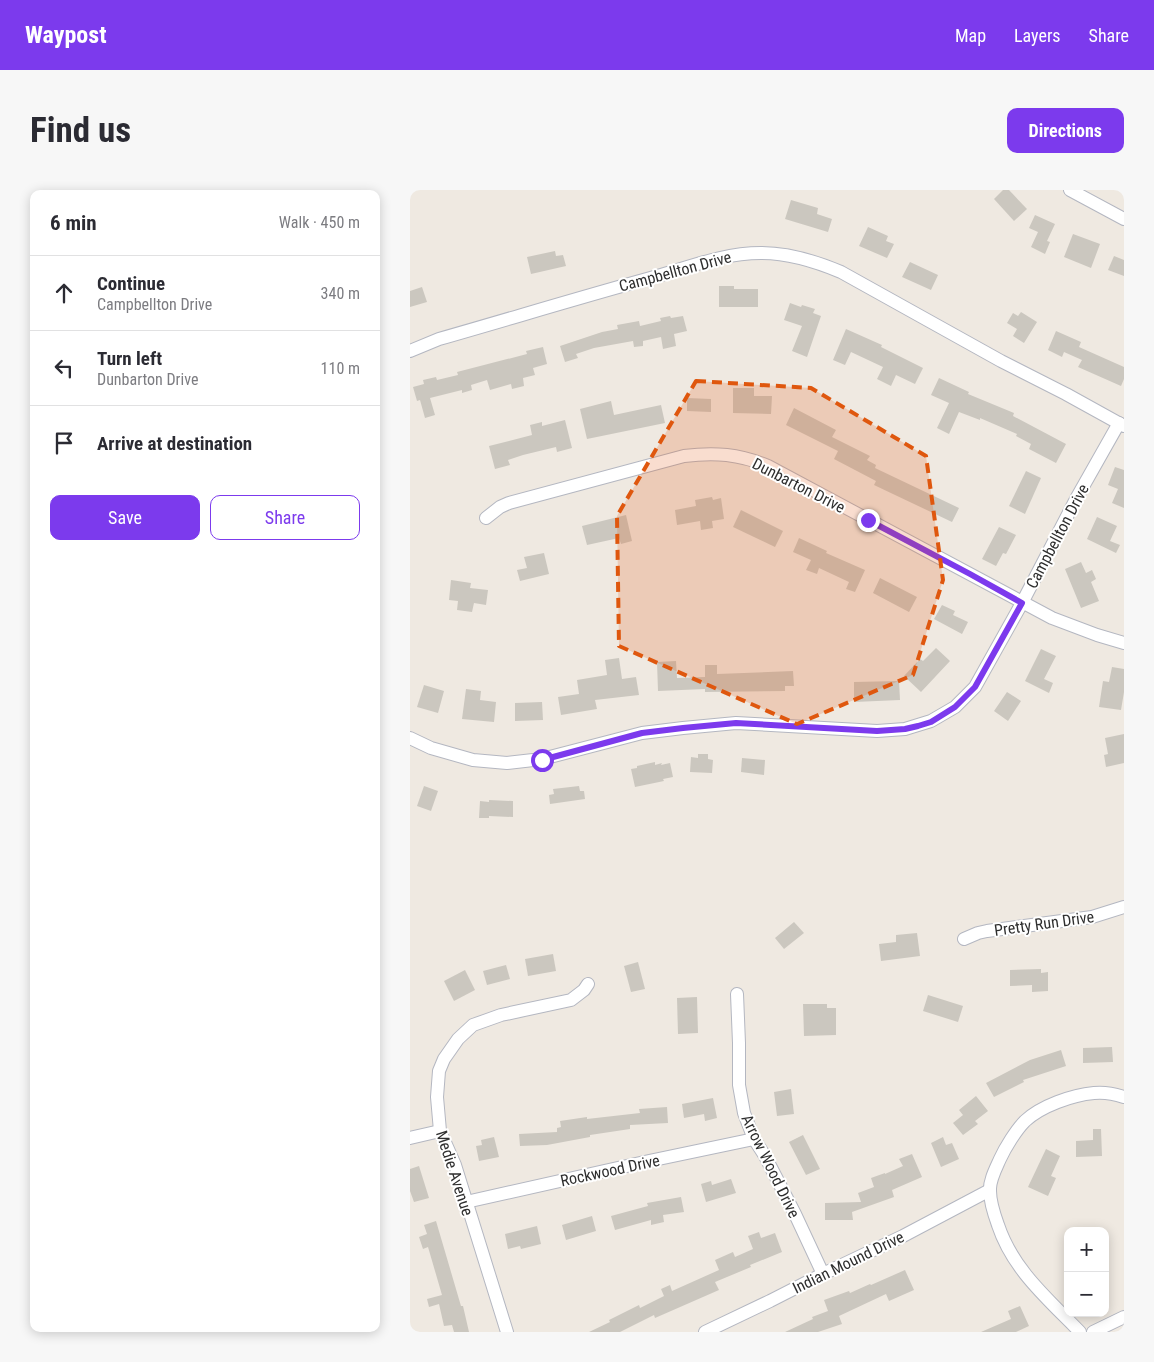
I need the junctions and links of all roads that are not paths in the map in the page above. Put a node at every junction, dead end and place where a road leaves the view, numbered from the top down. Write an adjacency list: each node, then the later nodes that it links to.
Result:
1 (1070, 190): 2 (street)
2 (1124, 219)
3 (410, 351): 4 (street, Campbellton Drive)
4 (1121, 424): 6 (street, Campbellton Drive)
5 (486, 518): 6 (street, Dunbarton Drive)
6 (1022, 603): 7 (street, Dunbarton Drive); 8 (street, Campbellton Drive)
7 (1124, 643)
8 (410, 738)
9 (1124, 908): 10 (street, Pretty Run Drive)
10 (964, 939)
11 (588, 984): 14 (street, Medie Avenue)
12 (737, 994): 16 (street, Arrow Wood Drive)
13 (1124, 1097): 17 (street)
14 (440, 1131): 15 (street); 18 (street, Medie Avenue)
15 (410, 1138)
16 (754, 1140): 18 (street, Rockwood Drive); 19 (street, Arrow Wood Drive)
17 (990, 1190): 19 (street, Indian Mound Drive); 23 (street)
18 (466, 1202): 21 (street, Medie Avenue)
19 (823, 1274): 22 (street, Indian Mound Drive)
20 (1124, 1316): 24 (street)
21 (508, 1332)
22 (705, 1332)
23 (1080, 1332)
24 (1093, 1332)

